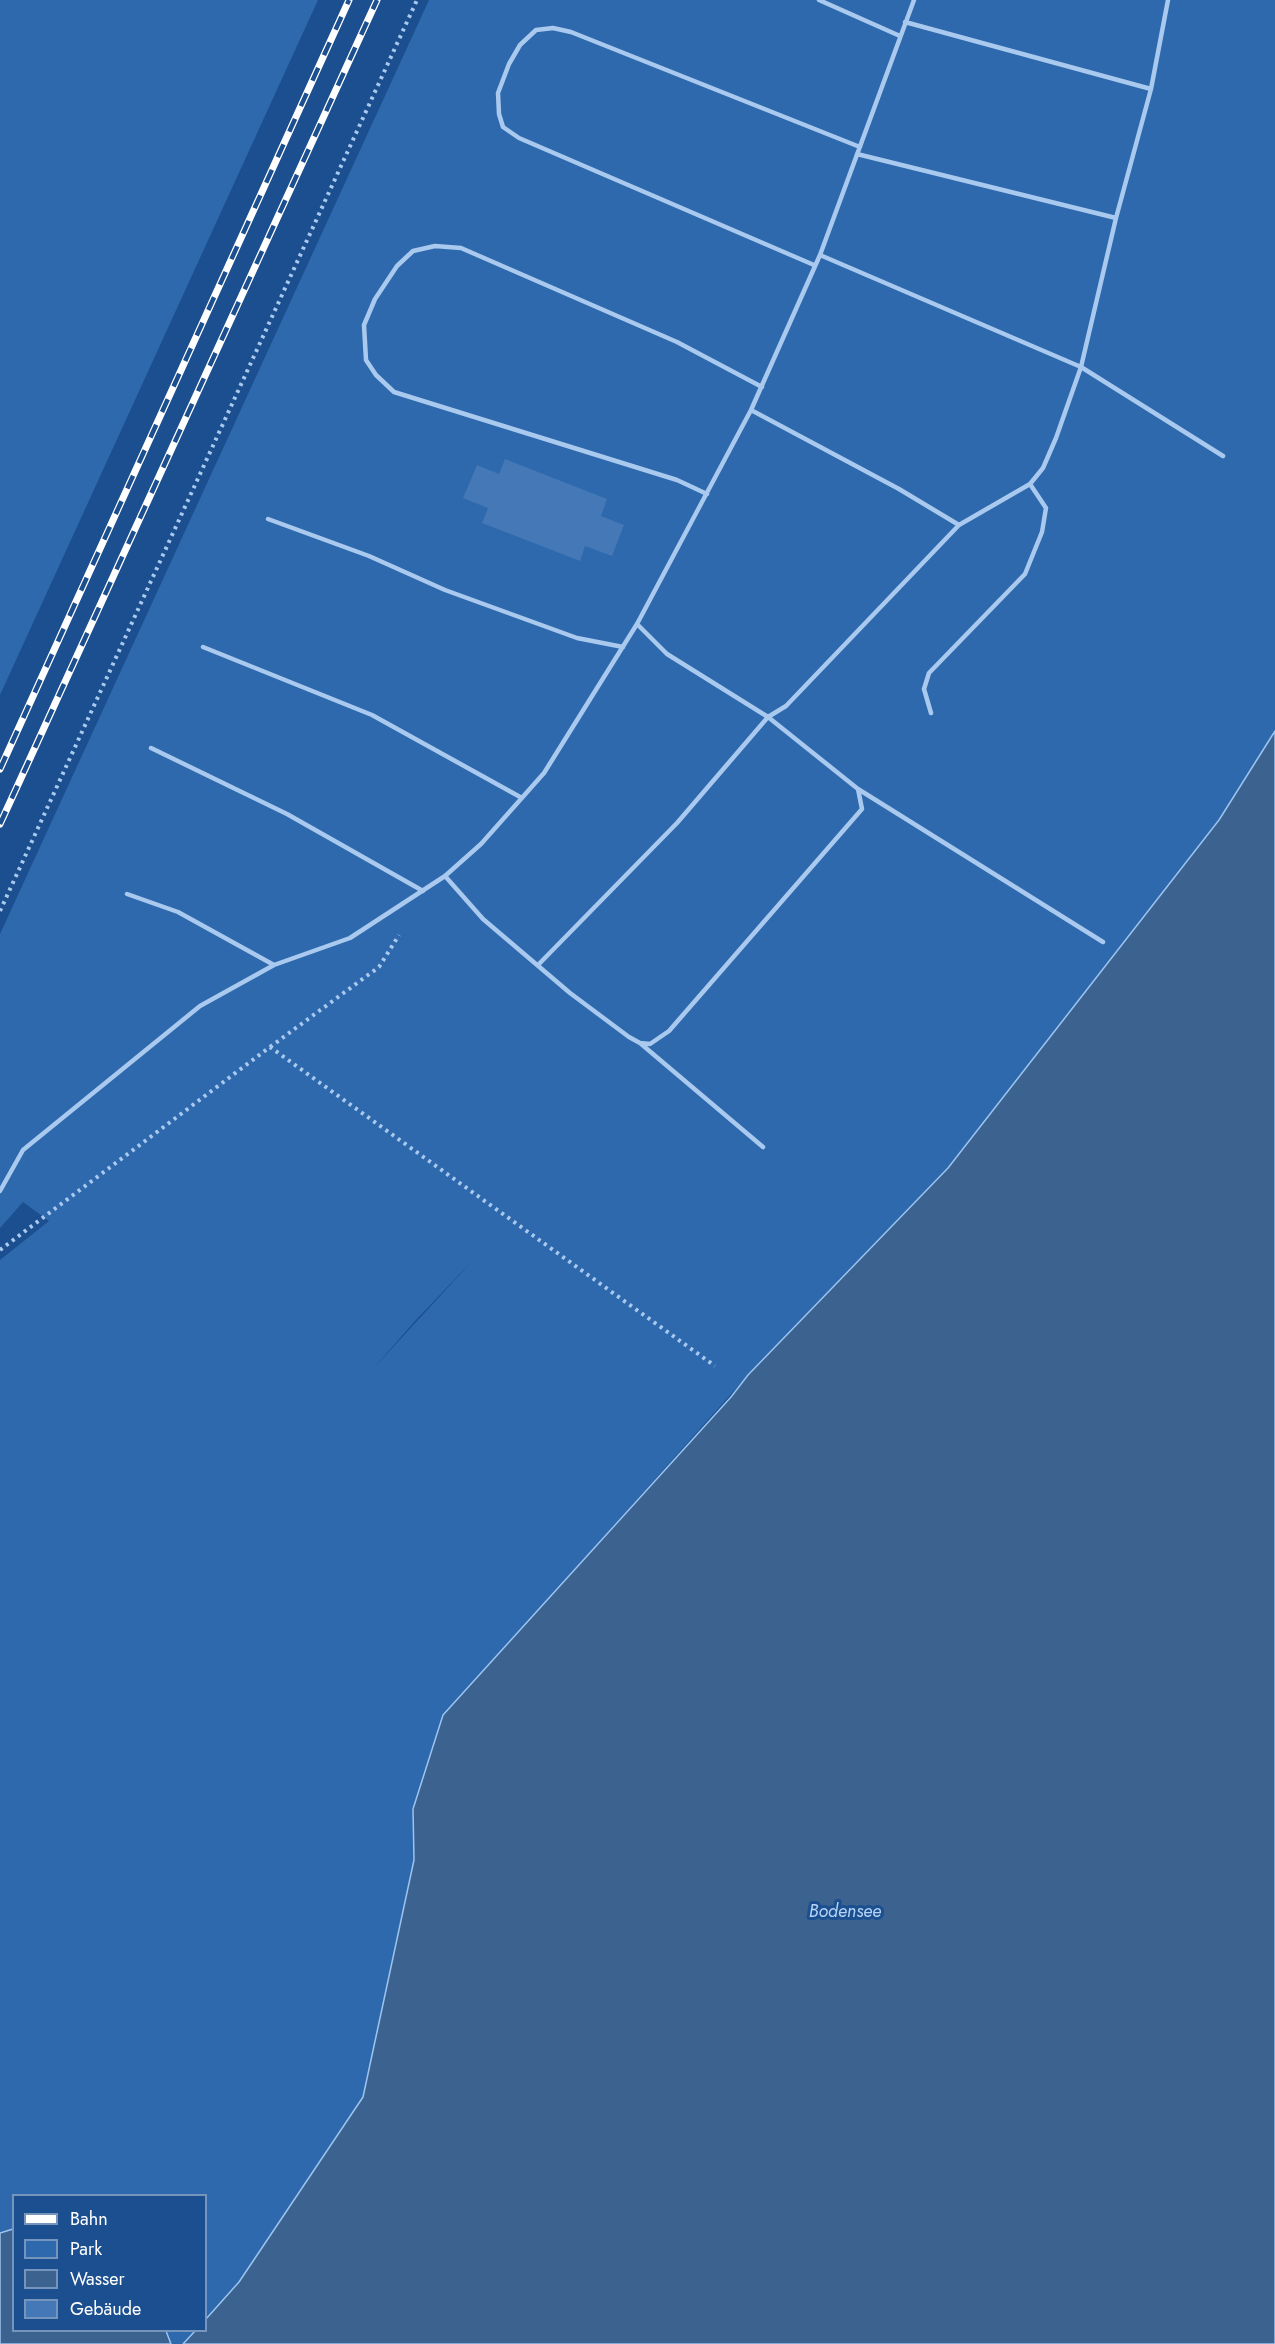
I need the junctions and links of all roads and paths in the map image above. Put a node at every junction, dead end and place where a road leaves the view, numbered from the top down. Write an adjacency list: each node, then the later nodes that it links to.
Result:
1 (417, 0): 32 (path)
2 (819, 0): 6 (lane)
3 (914, 0): 5 (lane)
4 (1168, 0): 7 (lane)
5 (905, 22): 6 (lane); 7 (lane)
6 (900, 36): 8 (lane)
7 (1151, 89): 10 (lane)
8 (860, 147): 9 (lane); 12 (lane)
9 (857, 154): 10 (lane); 11 (lane)
10 (1116, 218): 13 (lane)
11 (820, 255): 12 (lane); 13 (lane)
12 (814, 265): 14 (lane)
13 (1081, 367): 16 (lane); 17 (lane)
14 (762, 387): 15 (lane); 18 (lane)
15 (751, 410): 18 (lane); 20 (lane)
16 (1223, 456)
17 (1030, 484): 20 (lane); 24 (lane)
18 (707, 494): 21 (lane)
19 (268, 519): 23 (lane)
20 (959, 525): 25 (lane)
21 (637, 624): 23 (lane); 25 (lane)
22 (203, 647): 28 (lane)
23 (623, 647): 28 (lane)
24 (931, 713)
25 (768, 717): 27 (lane); 36 (lane)
26 (151, 748): 30 (lane)
27 (858, 789): 34 (lane); 37 (lane)
28 (522, 798): 29 (lane)
29 (445, 876): 30 (lane); 36 (lane)
30 (423, 891): 35 (lane)
31 (127, 894): 35 (lane)
32 (0, 911)
33 (401, 933): 38 (path)
34 (1103, 942)
35 (274, 965): 40 (lane)
36 (538, 965): 37 (lane)
37 (640, 1043): 39 (lane)
38 (270, 1047): 41 (path); 42 (path)
39 (763, 1146)
40 (0, 1191)
41 (0, 1250)
42 (715, 1366)

